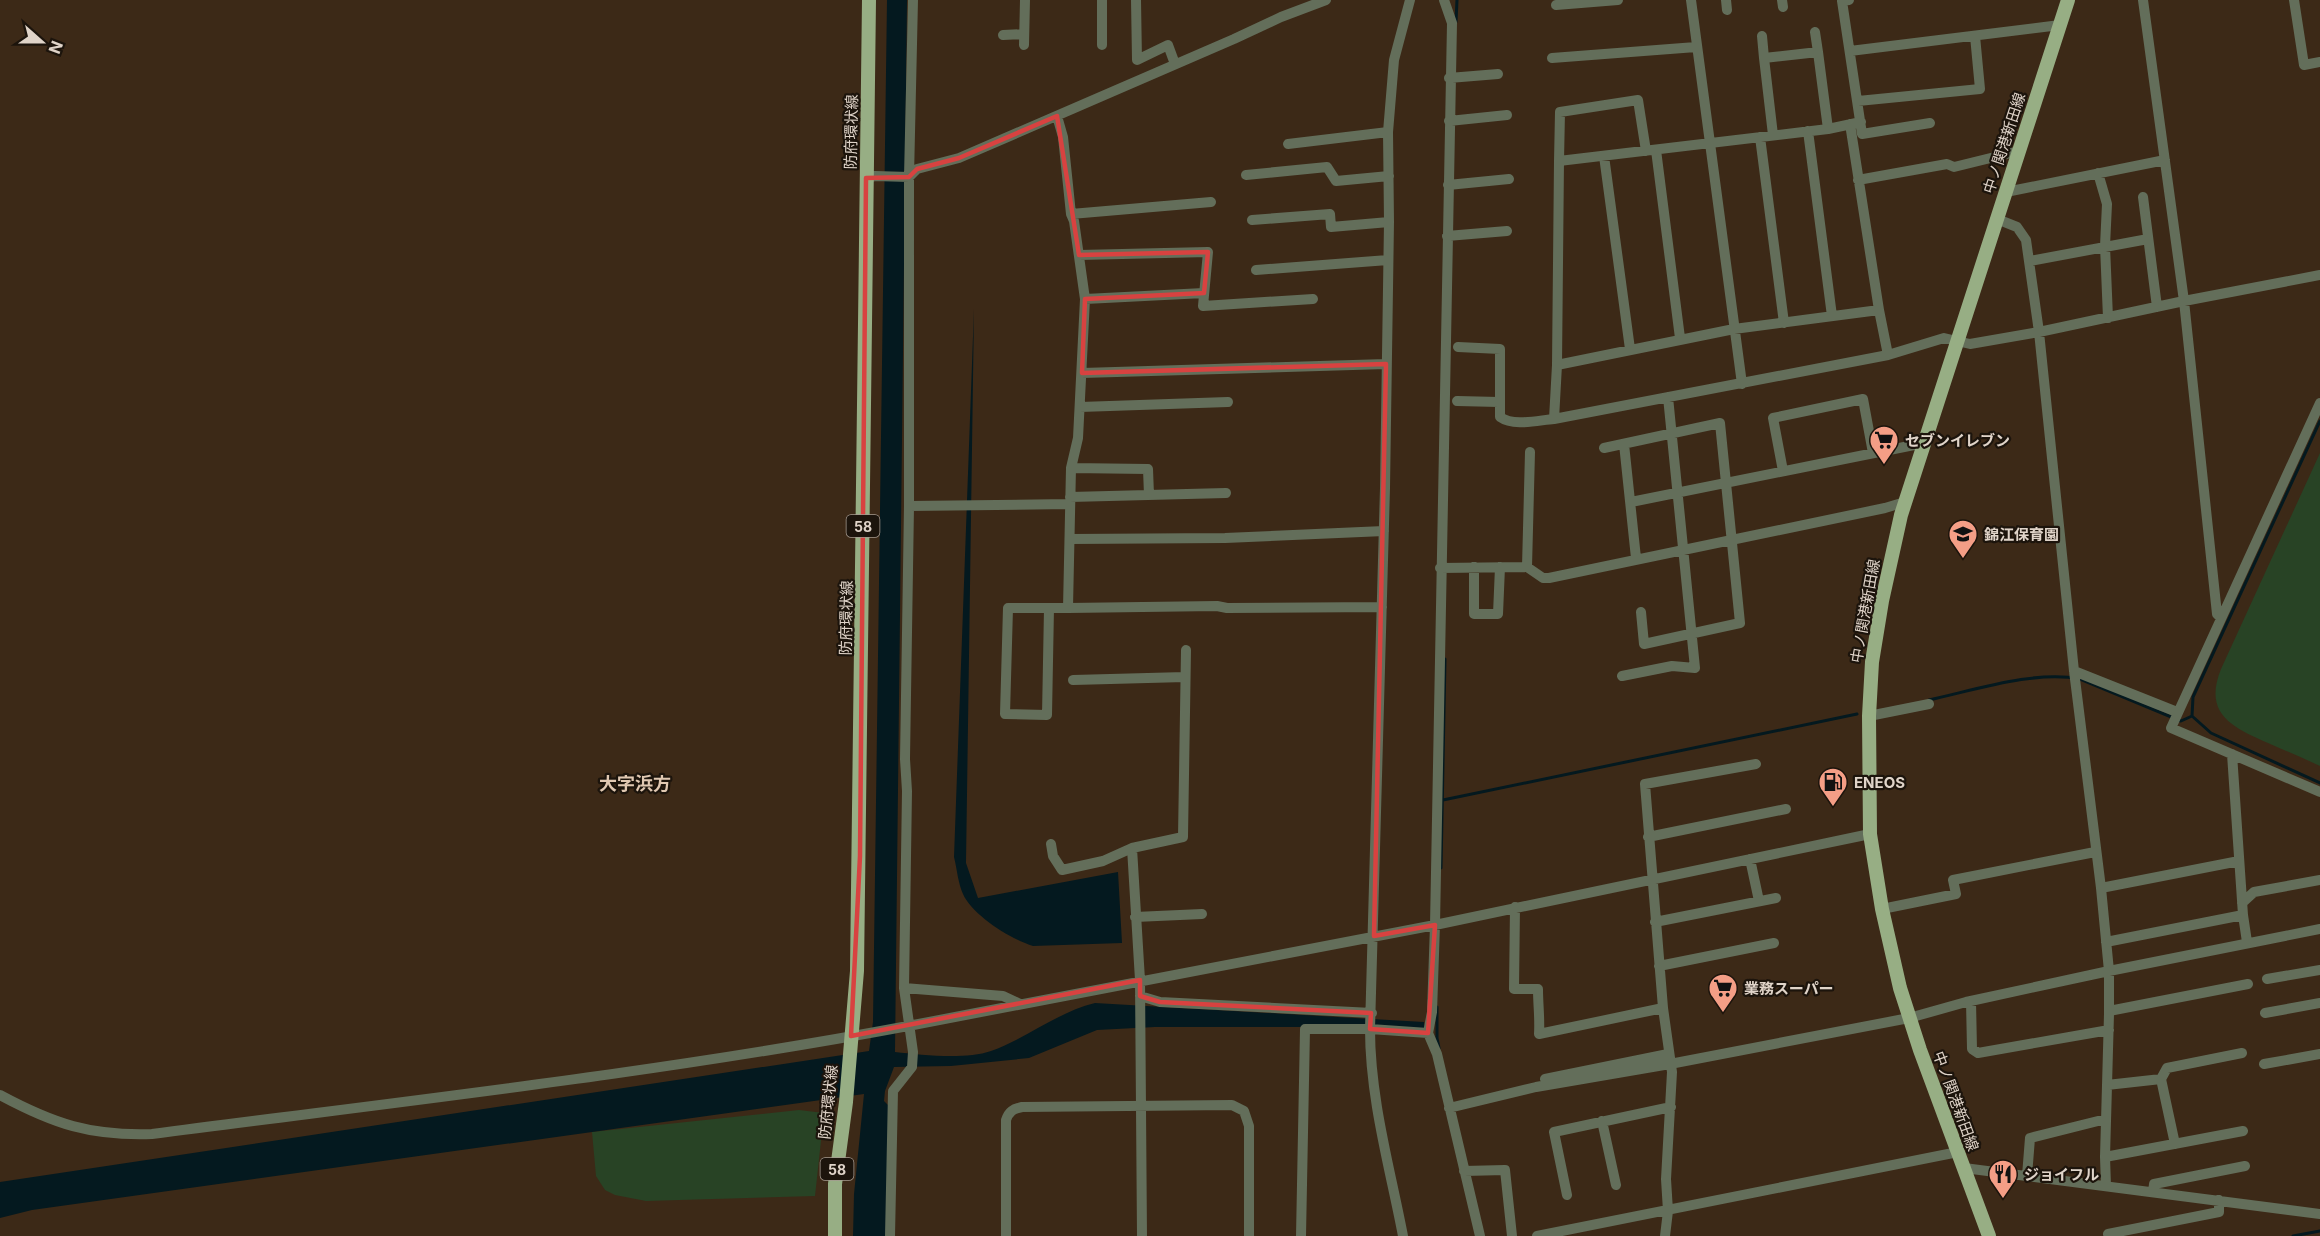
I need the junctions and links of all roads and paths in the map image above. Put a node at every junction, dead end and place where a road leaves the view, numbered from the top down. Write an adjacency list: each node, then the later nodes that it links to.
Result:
1 (870, 0): 52 (main road, 防府環状線 / 58)
2 (914, 0): 53 (street)
3 (1025, 0): 18 (street)
4 (1102, 0): 21 (street)
5 (1136, 0): 28 (street)
6 (1326, 0): 28 (street)
7 (1410, 0): 39 (street)
8 (1444, 0): 30 (street)
9 (1618, 0): 15 (street)
10 (1691, 0): 22 (street)
11 (1849, 0): 23 (street)
12 (2068, 0): 16 (main road, 中ノ関港新田線)
13 (2143, 0): 47 (street)
14 (2294, 0): 27 (street)
15 (1556, 5)
16 (2061, 25): 20 (street); 45 (main road, 中ノ関港新田線)
17 (1815, 32): 24 (street)
18 (1003, 35)
19 (1762, 36): 26 (street)
20 (1975, 36): 23 (street); 31 (street)
21 (1101, 45)
22 (1696, 46): 25 (street); 42 (street)
23 (1850, 51): 31 (street)
24 (1818, 52): 26 (street); 37 (street)
25 (1552, 58)
26 (1764, 58): 40 (street)
27 (2320, 62)
28 (1175, 64): 33 (street)
29 (1498, 74): 30 (street)
30 (1449, 78): 34 (street)
31 (1858, 101): 35 (street)
32 (1507, 115): 34 (street)
33 (1057, 116): 53 (street); 60 (street)
34 (1449, 121): 56 (street)
35 (1856, 123): 36 (street); 37 (street); 55 (street)
36 (1930, 123)
37 (1828, 129): 38 (street)
38 (1808, 131): 40 (street); 79 (street)
39 (1388, 132): 43 (street); 51 (street)
40 (1773, 135): 41 (street)
41 (1760, 137): 42 (street); 81 (street)
42 (1709, 142): 44 (street); 82 (street)
43 (1288, 144)
44 (1651, 150): 46 (street); 48 (street); 84 (street)
45 (2019, 151): 55 (street); 57 (main road, 中ノ関港新田線)
46 (1604, 156): 48 (street); 87 (street)
47 (2165, 160): 49 (street); 76 (street)
48 (1559, 161): 90 (street)
49 (2098, 173): 57 (street); 67 (street)
50 (1246, 175): 51 (street)
51 (1389, 176): 63 (street)
52 (871, 177): 53 (street); 188 (main road, 防府環状線 / 58)
53 (909, 177): 115 (street)
54 (1509, 179): 56 (street)
55 (1858, 180): 78 (street)
56 (1448, 185): 65 (street)
57 (2006, 192): 61 (main road, 中ノ関港新田線)
58 (2143, 197): 66 (street)
59 (1211, 202): 60 (street)
60 (1071, 214): 68 (street)
61 (1997, 219): 70 (street); 85 (main road, 中ノ関港新田線)
62 (1252, 220): 63 (street)
63 (1389, 222): 69 (street)
64 (1507, 231): 65 (street)
65 (1447, 236): 124 (street)
66 (2148, 239): 67 (street); 77 (street)
67 (2105, 246): 70 (street); 80 (street)
68 (1079, 255): 73 (street); 74 (street)
69 (1388, 260): 71 (street); 89 (street)
70 (2030, 261): 83 (street)
71 (1256, 270)
72 (2320, 275): 76 (street)
73 (1204, 292): 74 (street); 75 (street)
74 (1085, 299): 91 (street)
75 (1313, 299)
76 (2184, 301): 77 (street); 129 (street)
77 (2157, 307): 80 (street)
78 (1879, 310): 79 (street); 88 (street)
79 (1832, 316): 81 (street)
80 (2108, 318): 83 (street)
81 (1784, 322): 82 (street)
82 (1734, 329): 84 (street); 92 (street)
83 (2039, 332): 85 (street); 132 (street)
84 (1680, 338): 87 (street)
85 (1957, 342): 88 (street); 101 (main road, 中ノ関港新田線)
86 (1458, 347): 96 (street)
87 (1630, 349): 90 (street)
88 (1888, 355): 92 (street)
89 (1386, 363): 91 (street); 116 (street)
90 (1557, 365): 99 (street)
91 (1082, 373): 98 (street)
92 (1742, 384): 93 (street)
93 (1668, 397): 99 (street); 100 (street)
94 (1457, 401): 96 (street)
95 (1228, 402): 98 (street)
96 (1499, 402): 99 (street)
97 (2320, 403): 129 (street)
98 (1080, 407): 106 (street)
99 (1554, 419)
100 (1673, 432): 102 (street); 108 (street); 110 (street)
101 (1924, 443): 105 (street); 114 (main road, 中ノ関港新田線)
102 (1624, 444): 103 (street); 113 (street)
103 (1604, 448)
104 (1530, 452): 123 (street)
105 (1874, 453): 107 (street); 107 (street)
106 (1071, 468): 111 (street); 112 (street)
107 (1783, 471): 108 (street)
108 (1727, 483): 110 (street); 118 (street)
109 (1226, 493): 111 (street)
110 (1678, 493): 113 (street); 119 (street)
111 (1149, 495): 112 (street)
112 (1070, 501): 115 (street); 117 (street)
113 (1631, 502): 120 (street)
114 (1905, 502): 118 (street); 138 (main road, 中ノ関港新田線)
115 (909, 506): 174 (street)
116 (1384, 531): 117 (street); 125 (street)
117 (1070, 539): 127 (street)
118 (1732, 539): 119 (street); 130 (street)
119 (1683, 549): 120 (street); 130 (street)
120 (1636, 558): 123 (street)
121 (1474, 567): 122 (street); 122 (street); 124 (street)
122 (1500, 567): 123 (street)
123 (1527, 567)
124 (1440, 568): 162 (street)
125 (1382, 607): 127 (street); 164 (street)
126 (1049, 608): 126 (street); 127 (street)
127 (1068, 608)
128 (1641, 612): 130 (street)
129 (2221, 618): 137 (street)
130 (1691, 632): 133 (street)
131 (1186, 650): 134 (street)
132 (2074, 671): 137 (street); 147 (street)
133 (1622, 676)
134 (1185, 678): 135 (street); 146 (street)
135 (1073, 680)
136 (1929, 704): 138 (street)
137 (2177, 712): 139 (street)
138 (1869, 716): 143 (main road, 中ノ関港新田線)
139 (2232, 754): 141 (street); 149 (street)
140 (1756, 764): 144 (street)
141 (2320, 792)
142 (1786, 809): 144 (street)
143 (1870, 834): 148 (street); 157 (main road, 中ノ関港新田線)
144 (1648, 837): 150 (street)
145 (1051, 844): 146 (street)
146 (1132, 848): 160 (street)
147 (2095, 852): 152 (street); 157 (street)
148 (1750, 859): 150 (street); 154 (street)
149 (2239, 861): 152 (street); 155 (street)
150 (1652, 880): 156 (street); 161 (street)
151 (2320, 880): 155 (street)
152 (2101, 888): 165 (street)
153 (1776, 898): 154 (street)
154 (1759, 901): 161 (street)
155 (2242, 903): 159 (street)
156 (1515, 907): 162 (street); 179 (street)
157 (1882, 909): 183 (main road, 中ノ関港新田線)
158 (1202, 914): 160 (street)
159 (2243, 915): 165 (street); 166 (street)
160 (1135, 917): 172 (street)
161 (1655, 922): 168 (street)
162 (1435, 925): 164 (street); 187 (street)
163 (2320, 929): 166 (street)
164 (1374, 936): 172 (street); 182 (street)
165 (2106, 942): 170 (street)
166 (2247, 942): 170 (street)
167 (1774, 943): 168 (street)
168 (1659, 966): 179 (street)
169 (2320, 970): 171 (street)
170 (2109, 971): 176 (street); 180 (street)
171 (2267, 979)
172 (1140, 980): 175 (street); 178 (street)
173 (2248, 984): 180 (street)
174 (904, 988): 178 (street); 184 (street)
175 (1140, 999): 182 (street); 197 (street)
176 (1971, 1001): 183 (street); 186 (street)
177 (2320, 1003): 181 (street)
178 (1020, 1004): 184 (street)
179 (1663, 1008): 191 (street)
180 (2109, 1011): 186 (street)
181 (2265, 1013)
182 (1371, 1014): 185 (street)
183 (1909, 1018): 191 (street); 204 (main road, 中ノ関港新田線)
184 (908, 1026): 188 (street); 219 (street)
185 (1370, 1029): 187 (street); 223 (street); 224 (street)
186 (2109, 1030): 195 (street)
187 (1428, 1033): 199 (street)
188 (851, 1036): 196 (street); 218 (main road, 防府環状線 / 58)
189 (2242, 1053): 193 (street)
190 (2320, 1054): 192 (street)
191 (1669, 1059): 194 (street); 198 (street); 199 (street)
192 (2264, 1064)
193 (2161, 1079): 195 (street); 203 (street)
194 (1538, 1080)
195 (2107, 1085): 200 (street)
196 (0, 1095)
197 (1140, 1106): 220 (street); 221 (street); 222 (street)
198 (1671, 1107): 201 (street); 215 (street)
199 (1449, 1108): 208 (street)
200 (2106, 1119): 205 (street); 209 (street)
201 (1602, 1121): 210 (street); 213 (street)
202 (2243, 1131): 203 (street)
203 (2175, 1144): 205 (street)
204 (1958, 1152): 207 (main road, 中ノ関港新田線); 215 (street)
205 (2105, 1157): 211 (street)
206 (2245, 1166): 212 (street)
207 (1964, 1168): 209 (street); 229 (main road, 中ノ関港新田線)
208 (1464, 1171): 225 (street); 226 (street)
209 (2026, 1176): 211 (street)
210 (1616, 1185)
211 (2106, 1186): 212 (street)
212 (2152, 1192): 214 (street)
213 (1567, 1195)
214 (2219, 1200): 216 (street); 217 (street)
215 (1668, 1210): 227 (street); 228 (street)
216 (2320, 1214)
217 (2108, 1234)
218 (835, 1236)
219 (890, 1236)
220 (1006, 1236)
221 (1142, 1236)
222 (1249, 1236)
223 (1301, 1236)
224 (1403, 1236)
225 (1480, 1236)
226 (1512, 1236)
227 (1537, 1236)
228 (1665, 1236)
229 (1989, 1236)

